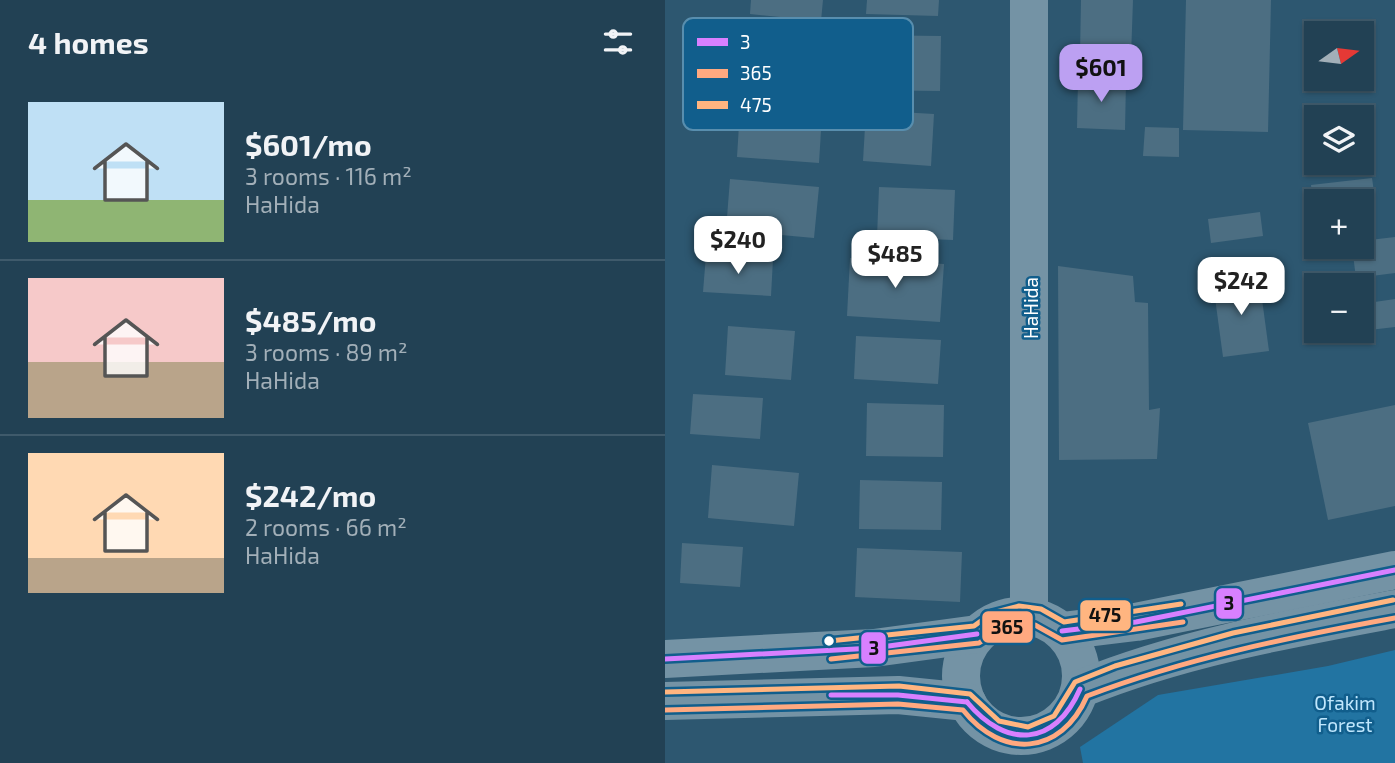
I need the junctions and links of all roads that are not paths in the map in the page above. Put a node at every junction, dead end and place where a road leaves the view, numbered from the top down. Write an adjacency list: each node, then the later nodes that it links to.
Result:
1 (1029, 0): 4 (street, HaHida)
2 (1395, 570): 4 (street)
3 (1395, 609): 7 (street)
4 (1045, 623): 5 (street); 7 (street)
5 (977, 634): 6 (street); 9 (street)
6 (665, 659)
7 (1080, 689): 10 (street)
8 (665, 701): 9 (street)
9 (967, 702): 10 (street)
10 (1039, 749)

